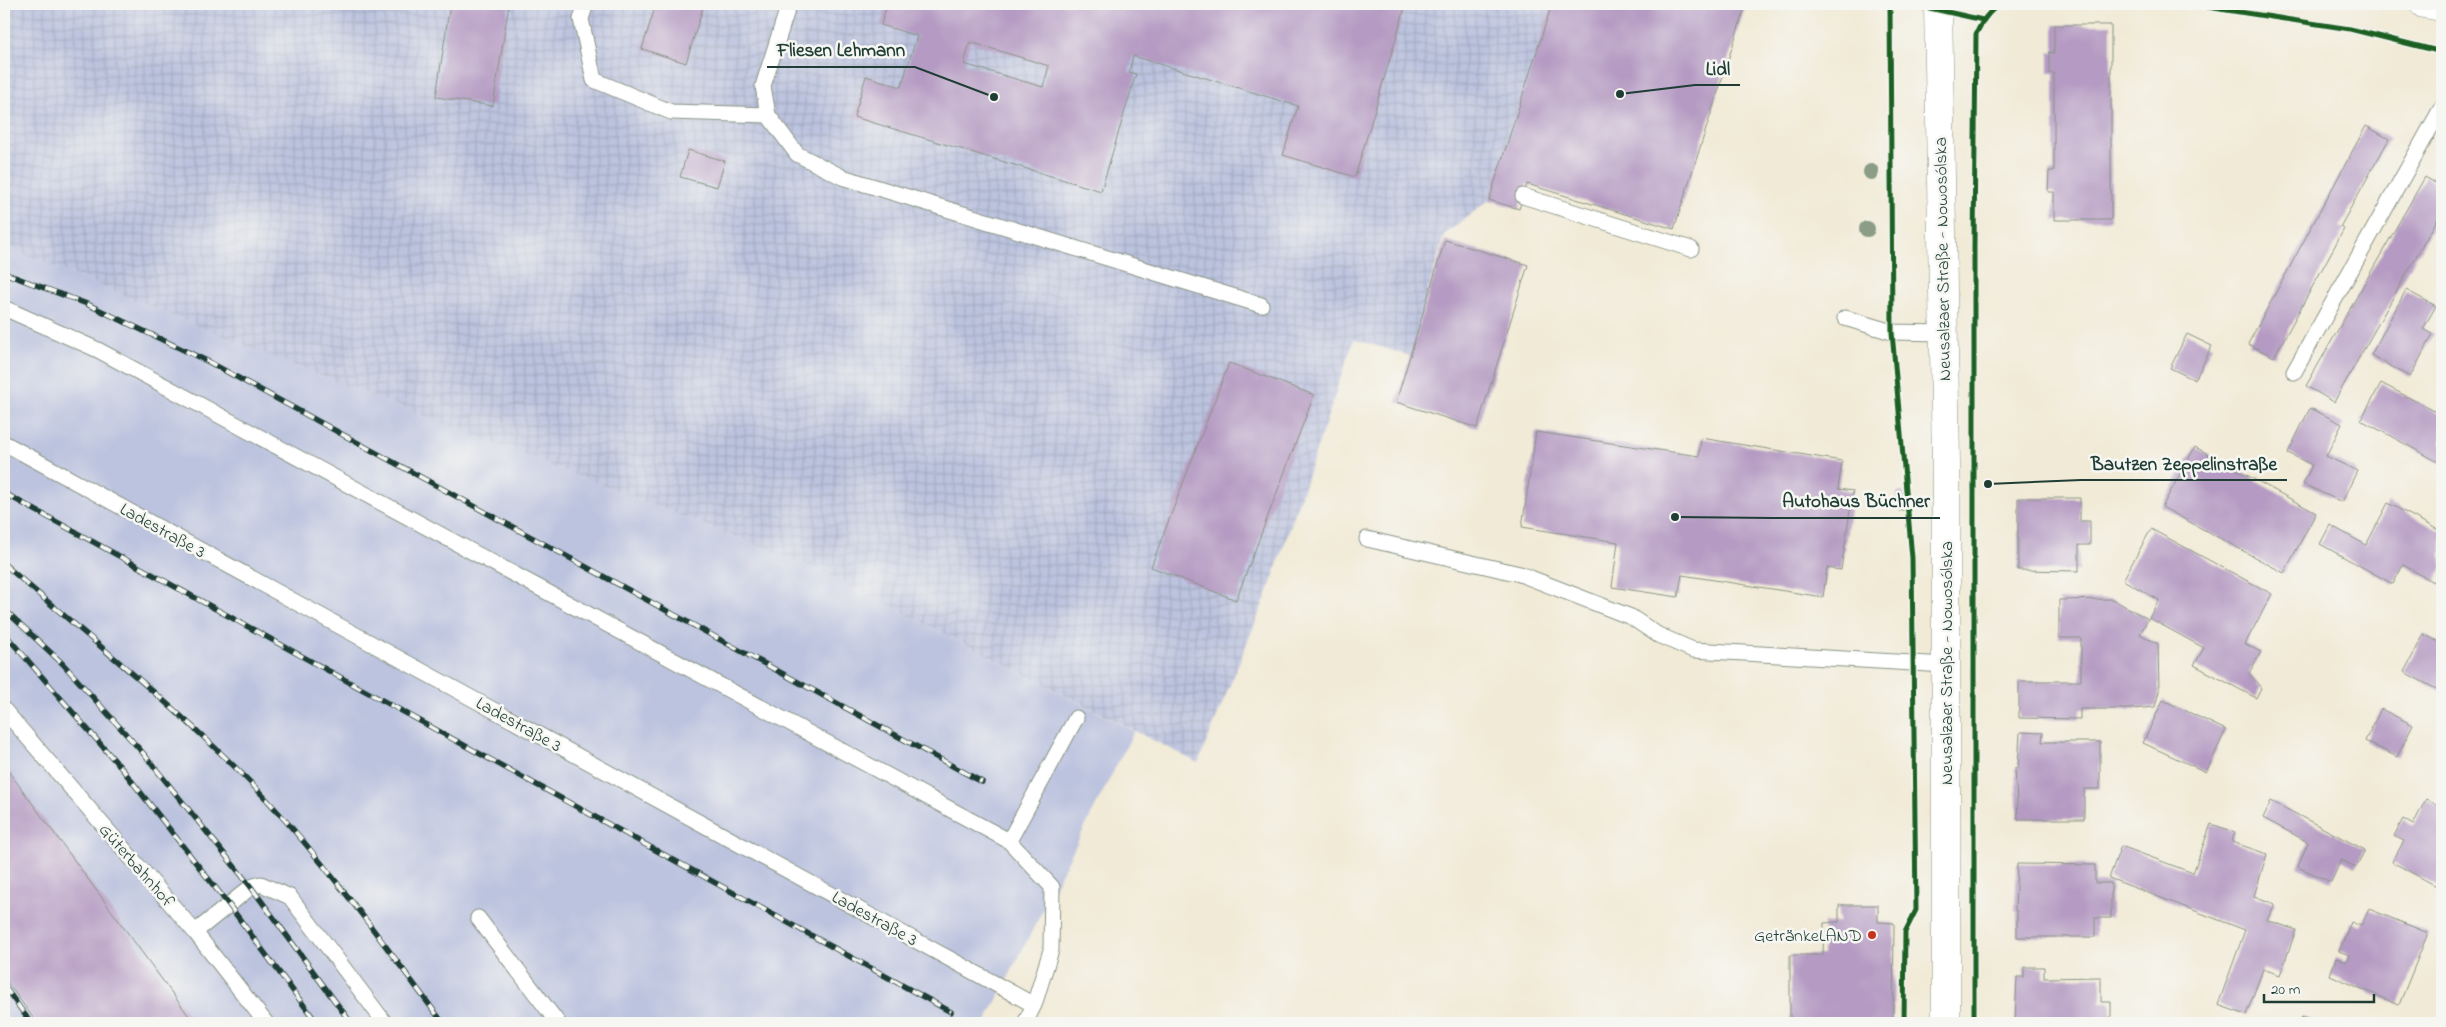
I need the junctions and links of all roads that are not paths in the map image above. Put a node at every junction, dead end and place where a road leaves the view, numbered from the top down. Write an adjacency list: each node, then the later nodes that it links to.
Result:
1 (586, 4): 7 (lane)
2 (789, 4): 7 (lane)
3 (1938, 4): 13 (main road, Neusalzaer Straße - Nowosólska)
4 (2424, 4): 5 (main road)
5 (2442, 8)
6 (2442, 107): 14 (lane)
7 (768, 115): 10 (lane)
8 (1523, 196): 9 (lane)
9 (1691, 249)
10 (1261, 305)
11 (4, 308): 20 (lane)
12 (1846, 318): 13 (lane)
13 (1942, 333): 17 (main road, Neusalzaer Straße - Nowosólska)
14 (2294, 372)
15 (4, 443): 23 (lane, Ladestraße 3)
16 (1367, 539): 17 (lane)
17 (1946, 665): 28 (main road, Neusalzaer Straße - Nowosólska)
18 (4, 710): 22 (lane, Güterbahnhof)
19 (1076, 718): 20 (lane)
20 (1008, 841): 23 (lane)
21 (478, 918): 26 (lane)
22 (195, 932): 24 (lane, Güterbahnhof); 25 (lane)
23 (1034, 1005): 27 (lane)
24 (266, 1023)
25 (385, 1023)
26 (558, 1023)
27 (1025, 1023)
28 (1946, 1023)

